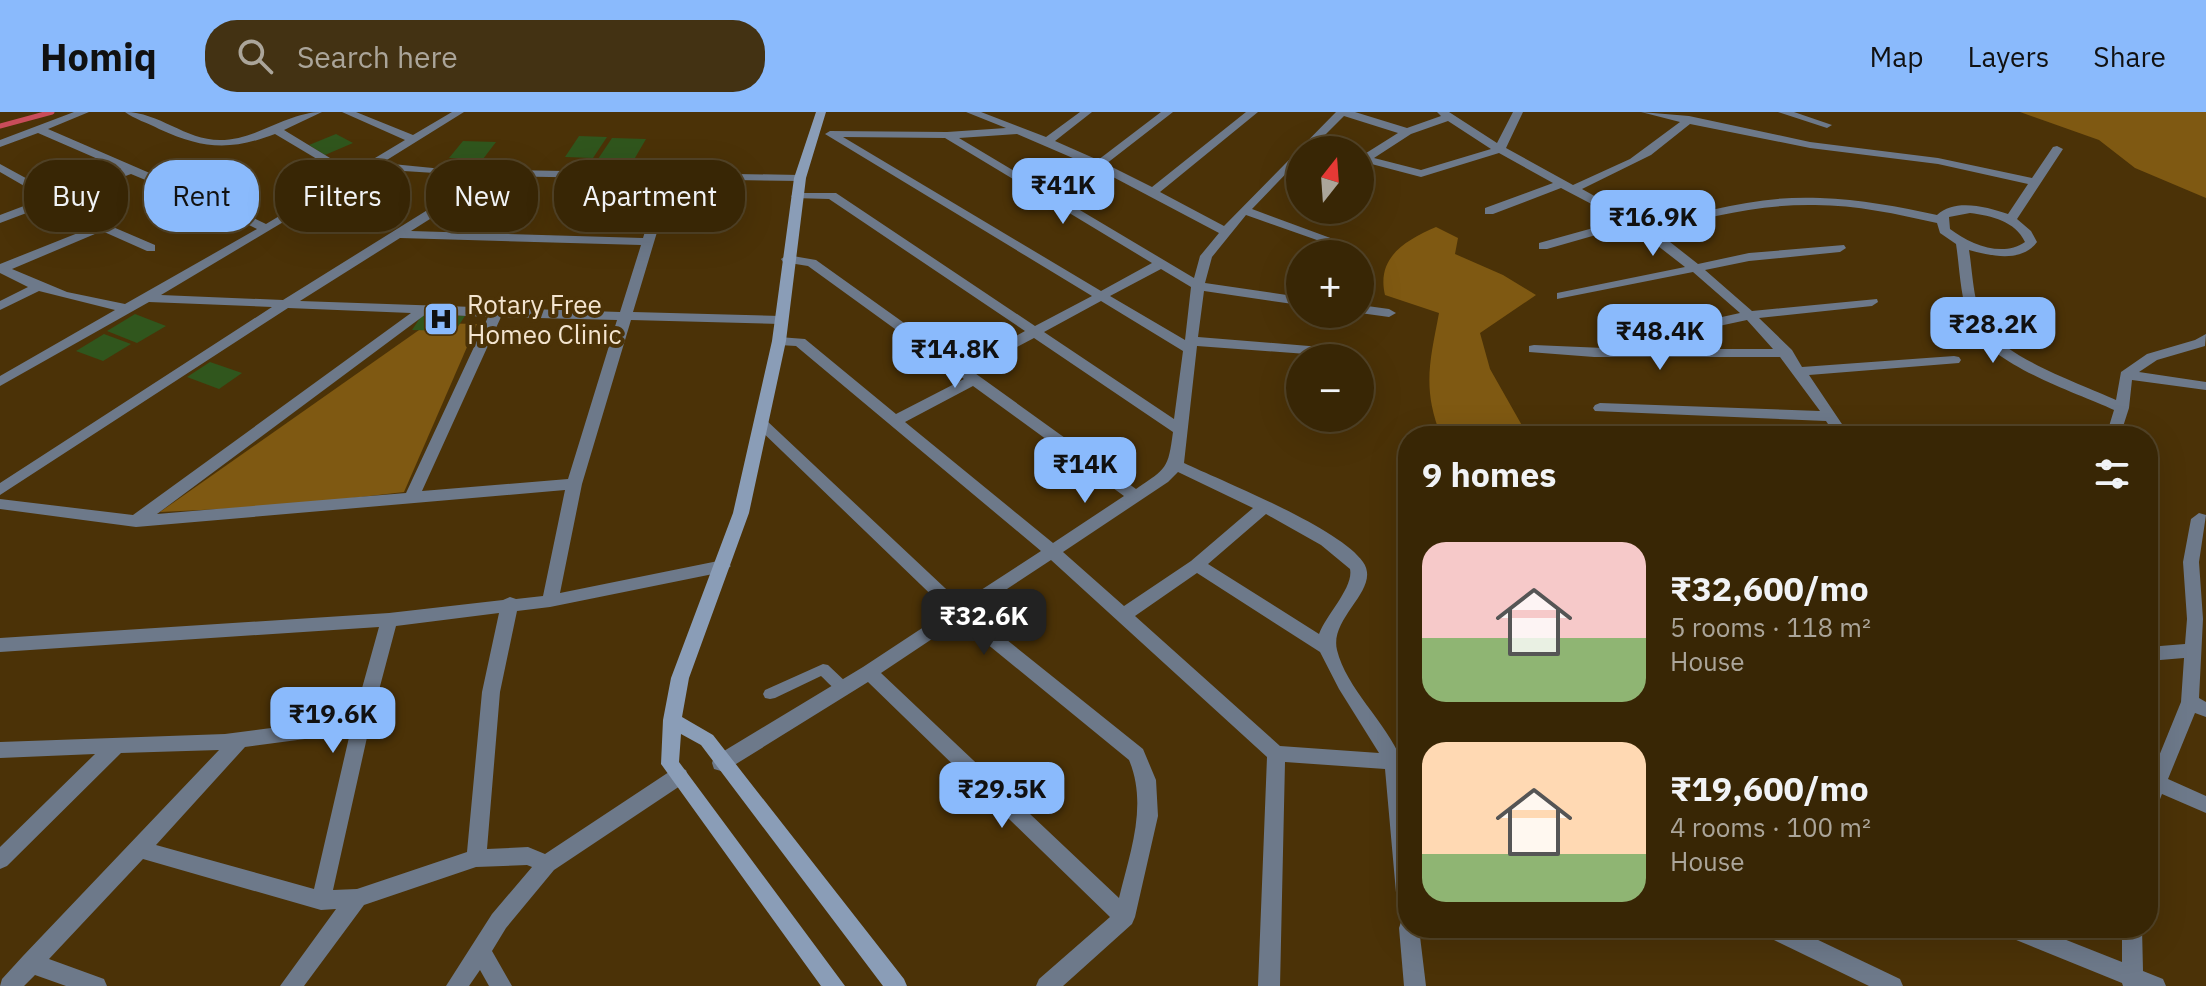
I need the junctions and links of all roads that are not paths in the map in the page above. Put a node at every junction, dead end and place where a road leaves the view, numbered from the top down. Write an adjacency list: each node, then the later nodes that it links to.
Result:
1 (84, 112): 18 (street)
2 (317, 112): 19 (street)
3 (347, 112): 25 (street)
4 (459, 112): 25 (street)
5 (821, 112): 22 (street)
6 (971, 112): 20 (street)
7 (1087, 112): 26 (street)
8 (1168, 112): 34 (street)
9 (1253, 112): 43 (street)
10 (1343, 112): 21 (street); 24 (street)
11 (1518, 112): 29 (street)
12 (1646, 112): 16 (street)
13 (1783, 112): 17 (street)
14 (139, 113): 19 (street)
15 (1445, 114): 21 (street); 29 (street)
16 (1689, 119): 41 (street); 42 (street)
17 (1827, 125)
18 (38, 129): 27 (street); 37 (street)
19 (276, 130): 31 (street)
20 (1027, 131): 23 (street); 26 (street)
21 (1407, 132): 30 (street)
22 (822, 134): 23 (street); 39 (street); 73 (street)
23 (947, 135): 68 (street)
24 (1318, 136)
25 (414, 140): 32 (street)
26 (1049, 140): 34 (street)
27 (0, 144)
28 (2057, 149): 41 (street)
29 (1499, 150): 33 (street); 42 (street)
30 (1374, 152)
31 (326, 160)
32 (380, 160)
33 (1374, 162)
34 (1101, 163): 43 (street)
35 (0, 167): 40 (street)
36 (1286, 167): 46 (street)
37 (130, 170): 54 (street)
38 (745, 177): 39 (street)
39 (800, 178): 44 (street)
40 (24, 182)
41 (2035, 182): 51 (street)
42 (1565, 187): 47 (street); 52 (street)
43 (1153, 192): 56 (street)
44 (797, 196): 67 (street); 88 (street)
45 (24, 210): 49 (street)
46 (1244, 210): 56 (street); 61 (street)
47 (1489, 211)
48 (426, 216): 60 (street)
49 (0, 219)
50 (1942, 220): 51 (street); 55 (street); 63 (street)
51 (2010, 220): 63 (street)
52 (1633, 221): 55 (street); 64 (street)
53 (275, 224): 54 (street)
54 (266, 229): 75 (street)
55 (1646, 230): 69 (street)
56 (1224, 231): 71 (street)
57 (90, 232): 70 (street)
58 (114, 232): 65 (street)
59 (651, 232): 62 (street)
60 (397, 234): 62 (street); 78 (street)
61 (1329, 240)
62 (648, 242): 85 (street)
63 (1962, 242): 103 (street)
64 (1543, 246)
65 (151, 248)
66 (1840, 248): 69 (street)
67 (787, 259): 87 (street); 99 (street)
68 (1160, 264): 71 (street); 73 (street)
69 (1696, 268): 74 (street); 86 (street)
70 (1, 269): 72 (street)
71 (1198, 286): 76 (street); 91 (street)
72 (35, 288): 79 (street); 80 (street)
73 (1100, 295): 88 (street); 91 (street)
74 (1562, 296)
75 (149, 298): 78 (street); 80 (street)
76 (1286, 299)
77 (1872, 302): 86 (street)
78 (284, 305): 81 (street); 112 (street)
79 (0, 306)
80 (129, 309): 100 (street)
81 (422, 311): 83 (street); 118 (street)
82 (1374, 311): 84 (street)
83 (496, 313): 85 (street); 114 (street)
84 (1389, 313)
85 (624, 316): 87 (street); 111 (street)
86 (1754, 316): 94 (street); 95 (street)
87 (781, 320): 90 (street)
88 (1034, 332): 99 (street); 109 (street)
89 (2206, 338): 98 (street)
90 (779, 341): 105 (street); 106 (street)
91 (1191, 345): 93 (street); 109 (street)
92 (1534, 349): 94 (street)
93 (1286, 350)
94 (1630, 353): 95 (street)
95 (1787, 353): 97 (street)
96 (1954, 360): 97 (street)
97 (1802, 371): 104 (street)
98 (2126, 375): 101 (street); 103 (street)
99 (968, 376): 105 (street); 113 (street)
100 (0, 382)
101 (2206, 386)
102 (1600, 408): 104 (street)
103 (2122, 408): 108 (street)
104 (1830, 416): 107 (street)
105 (895, 421): 119 (street)
106 (761, 423): 121 (street); 124 (street)
107 (1836, 426)
108 (2116, 426)
109 (1180, 430): 110 (street)
110 (1176, 465): 113 (street); 116 (street)
111 (574, 484): 114 (street); 122 (street)
112 (0, 490)
113 (1135, 496): 119 (street)
114 (411, 498): 118 (street)
115 (0, 504): 118 (street)
116 (1263, 508): 120 (street); 129 (street)
117 (2204, 515): 127 (street)
118 (136, 521)
119 (1052, 551): 124 (street); 125 (street)
120 (1197, 565): 125 (street); 129 (street)
121 (723, 566): 122 (street); 136 (street)
122 (550, 601): 123 (street)
123 (510, 603): 126 (street); 149 (street)
124 (960, 612): 132 (street); 154 (street)
125 (1123, 615): 141 (street)
126 (389, 620): 128 (street); 137 (street)
127 (2200, 622): 130 (street)
128 (0, 645)
129 (1327, 648): 142 (street)
130 (2193, 650): 131 (street); 135 (street)
131 (2158, 653)
132 (869, 672): 133 (street); 154 (street)
133 (843, 688): 134 (lane); 143 (street)
134 (770, 694)
135 (2198, 706): 145 (street)
136 (672, 720): 143 (street); 144 (street)
137 (361, 724): 138 (street); 153 (street)
138 (240, 740): 139 (street); 148 (street)
139 (115, 747): 140 (street); 150 (street)
140 (0, 750)
141 (1276, 754): 142 (street); 170 (street)
142 (1393, 762): 147 (street)
143 (721, 763): 168 (street)
144 (679, 776): 151 (street); 167 (street)
145 (2158, 783): 146 (street)
146 (2206, 805)
147 (1398, 813)
148 (139, 849): 153 (street); 160 (street)
149 (476, 858): 151 (street); 152 (street)
150 (0, 860)
151 (547, 864): 159 (street)
152 (357, 898): 153 (street); 164 (street)
153 (321, 901)
154 (1125, 917): 169 (street)
155 (1410, 938): 171 (street)
156 (1792, 938): 172 (street)
157 (2034, 938): 161 (street)
158 (2132, 938): 161 (street)
159 (480, 951): 165 (street); 166 (street)
160 (30, 963): 162 (street); 163 (street)
161 (2133, 981): 173 (street)
162 (10, 986)
163 (96, 986)
164 (291, 986)
165 (457, 986)
166 (501, 986)
167 (834, 986)
168 (896, 986)
169 (1047, 986)
170 (1269, 986)
171 (1415, 986)
172 (1892, 986)
173 (2155, 986)

